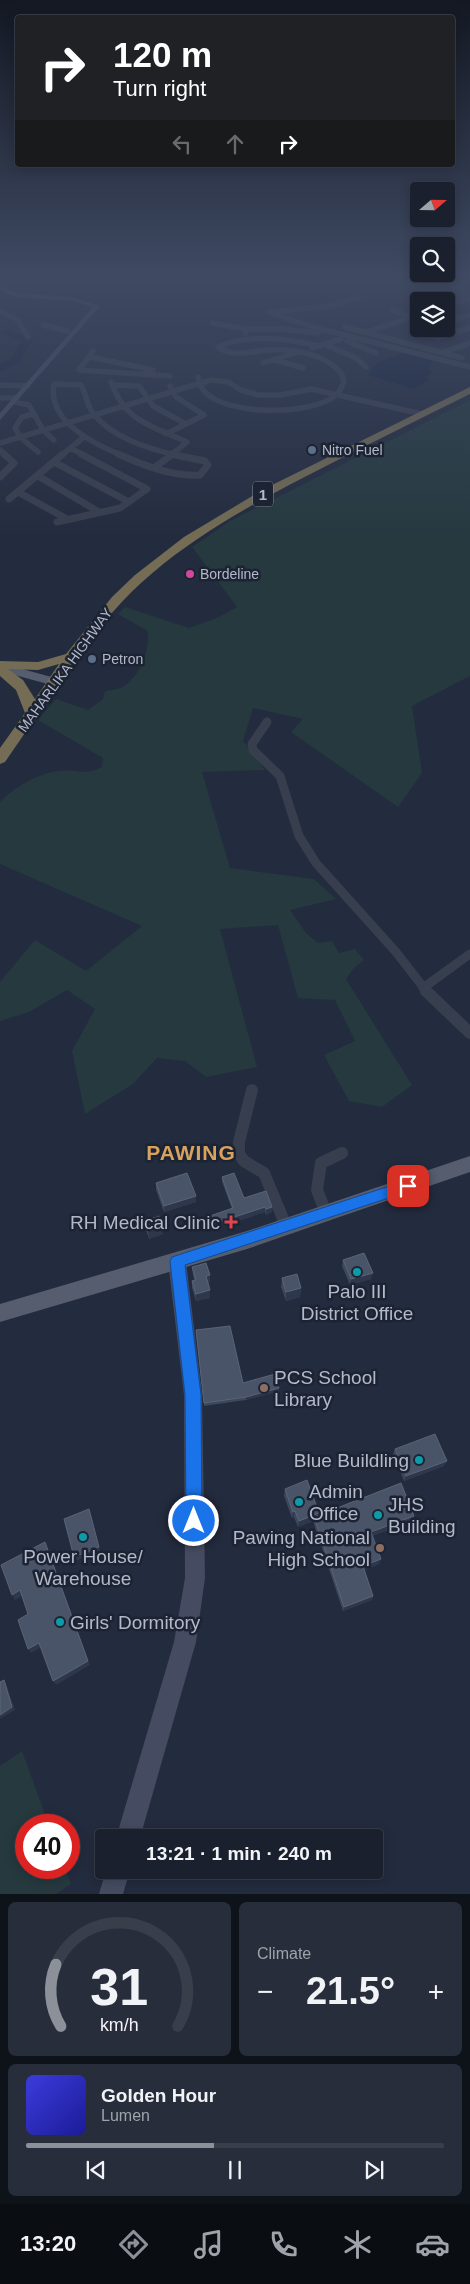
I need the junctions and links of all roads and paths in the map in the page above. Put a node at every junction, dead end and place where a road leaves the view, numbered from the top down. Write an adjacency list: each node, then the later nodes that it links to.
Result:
1 (46, 363): 14 (street)
2 (84, 363): 11 (street)
3 (128, 363): 11 (street)
4 (286, 363): 10 (street)
5 (329, 363): 17 (street)
6 (362, 363): 8 (street)
7 (457, 363): 9 (street)
8 (366, 367)
9 (470, 367)
10 (303, 368)
11 (154, 370): 16 (street)
12 (198, 380): 16 (street); 17 (street); 17 (street)
13 (0, 385): 14 (street)
14 (28, 386): 20 (street)
15 (470, 390): 24 (highway, MAHARLIKA HIGHWAY / 1)
16 (171, 391): 19 (street); 27 (street)
17 (337, 394): 24 (street)
18 (0, 398): 20 (street)
19 (147, 399): 21 (street); 21 (street); 27 (street)
20 (15, 400): 22 (street); 25 (street)
21 (120, 407): 23 (street); 29 (street)
22 (33, 414): 28 (street); 30 (street)
23 (94, 415): 26 (street); 26 (street); 37 (street)
24 (415, 417): 48 (highway, MAHARLIKA HIGHWAY / 1)
25 (0, 418)
26 (68, 422): 28 (street); 31 (street)
27 (186, 424): 29 (street)
28 (43, 430): 30 (street); 32 (street)
29 (166, 434): 37 (street)
30 (20, 437): 33 (street); 36 (street)
31 (84, 437): 34 (street); 39 (street)
32 (54, 440)
33 (0, 443)
34 (70, 448): 38 (street); 44 (street)
35 (0, 450): 41 (street)
36 (38, 452)
37 (173, 455): 39 (street); 39 (street)
38 (54, 462): 40 (street); 44 (street)
39 (155, 467)
40 (38, 476): 42 (street); 45 (street)
41 (0, 477)
42 (18, 492): 43 (street); 46 (street)
43 (9, 499)
44 (129, 502): 45 (street)
45 (99, 512): 46 (street)
46 (67, 519): 47 (street)
47 (57, 522)
48 (74, 656): 49 (highway); 50 (highway, MAHARLIKA HIGHWAY / 1)
49 (0, 667): 50 (main road); 51 (highway)
50 (55, 682): 51 (highway, MAHARLIKA HIGHWAY / 1)
51 (32, 714): 53 (highway, MAHARLIKA HIGHWAY / 1)
52 (267, 722): 55 (street)
53 (0, 759)
54 (470, 954): 55 (street)
55 (423, 988): 56 (street)
56 (470, 1033)
57 (252, 1090): 61 (street)
58 (342, 1153): 60 (street)
59 (470, 1164): 60 (main road)
60 (326, 1213): 61 (main road)
61 (286, 1226): 62 (main road)
62 (177, 1261): 63 (main road); 64 (street)
63 (0, 1313)
64 (131, 1829)
65 (115, 1879): 66 (street)
66 (111, 1894)

